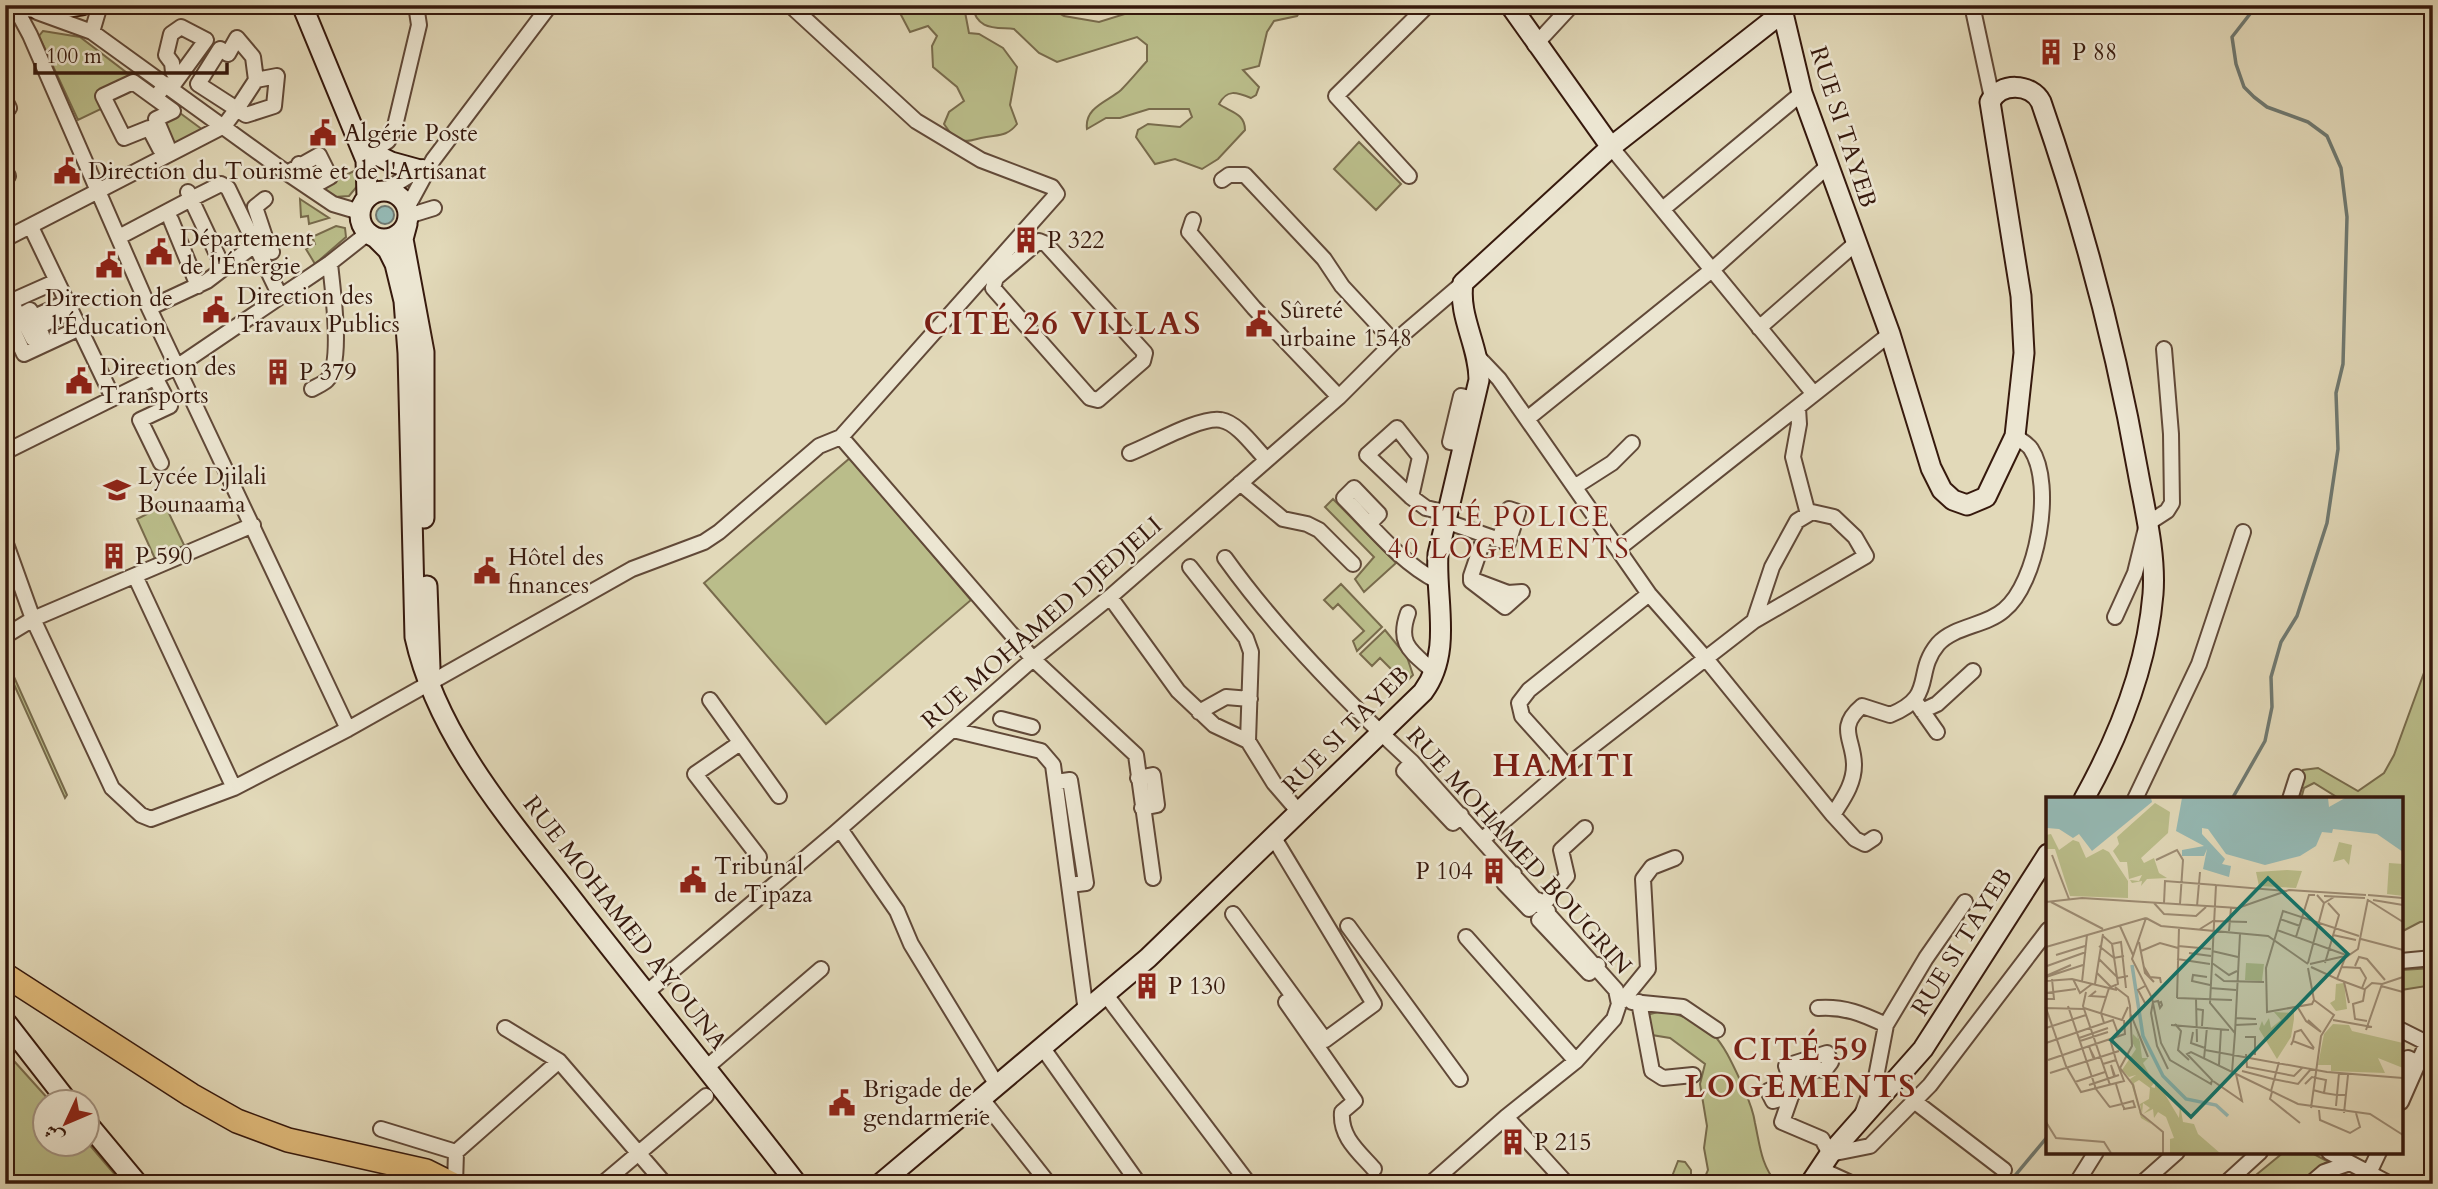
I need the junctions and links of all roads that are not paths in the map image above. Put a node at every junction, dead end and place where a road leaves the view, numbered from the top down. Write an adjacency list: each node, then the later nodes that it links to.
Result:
1 (82, 5): 12 (main road)
2 (100, 5): 14 (street)
3 (302, 5): 35 (main road)
4 (317, 5): 26 (main road)
5 (416, 5): 26 (street)
6 (550, 5): 27 (street)
7 (790, 5): 42 (street)
8 (1428, 5): 30 (street)
9 (1510, 5): 15 (main road)
10 (1573, 5): 15 (street)
11 (1972, 5): 20 (street)
12 (18, 7): 14 (street); 33 (street)
13 (1782, 9): 18 (main road, RUE SI TAYEB); 25 (main road, RUE SI TAYEB)
14 (92, 32): 17 (street)
15 (1535, 45): 25 (main road)
16 (256, 80): 23 (street); 23 (street); 23 (street)
17 (172, 83): 19 (street); 24 (street)
18 (1802, 93): 28 (main road, RUE SI TAYEB); 38 (street)
19 (155, 98): 19 (street)
20 (1992, 98): 73 (main road, RUE SI TAYEB); 86 (main road)
21 (5, 100): 22 (street)
22 (5, 109)
23 (236, 110): 24 (street)
24 (224, 126): 33 (street); 35 (street)
25 (1611, 147): 38 (street); 55 (main road, RUE SI TAYEB)
26 (373, 152): 27 (main road); 35 (main road)
27 (426, 165): 35 (street); 39 (street)
28 (1828, 166): 49 (main road, RUE SI TAYEB); 53 (street)
29 (5, 171): 31 (street)
30 (1409, 176)
31 (5, 178)
32 (1222, 180): 62 (street)
33 (99, 194): 43 (street); 45 (street)
34 (189, 196): 45 (street); 47 (street); 52 (street)
35 (373, 198): 39 (main road); 44 (main road)
36 (265, 200): 47 (street)
37 (434, 208): 39 (street)
38 (1664, 208): 53 (street)
39 (407, 216): 44 (main road); 108 (main road)
40 (171, 220): 56 (street)
41 (1193, 220): 69 (street)
42 (1028, 225): 48 (street); 74 (street)
43 (31, 227): 46 (street); 54 (street)
44 (372, 236): 51 (street); 108 (main road, RUE MOHAMED AYOUNA)
45 (119, 237): 58 (street)
46 (5, 239)
47 (260, 241): 50 (street); 52 (street); 57 (street)
48 (1039, 241): 48 (street)
49 (1856, 243): 60 (street); 61 (main road, RUE SI TAYEB)
50 (272, 252)
51 (330, 263): 57 (street); 67 (street)
52 (223, 267): 56 (street)
53 (1713, 269): 60 (street); 72 (street)
54 (57, 281): 59 (street); 59 (street)
55 (1464, 283): 62 (street, RUE MOHAMED DJEDJELI); 64 (main road, RUE SI TAYEB)
56 (198, 286): 58 (street)
57 (280, 296): 65 (street)
58 (149, 308): 65 (street)
59 (80, 328): 70 (street)
60 (1759, 328): 68 (street)
61 (1890, 334): 68 (street); 73 (main road, RUE SI TAYEB)
62 (1394, 342): 69 (street, RUE MOHAMED DJEDJELI)
63 (2164, 349): 86 (street)
64 (1479, 358): 72 (street); 84 (main road, RUE SI TAYEB)
65 (178, 366): 66 (street); 87 (street)
66 (155, 377): 70 (street); 79 (street)
67 (312, 389)
68 (1814, 394): 71 (street)
69 (1339, 397): 78 (street, RUE MOHAMED DJEDJELI)
70 (113, 398): 76 (street)
71 (1798, 408): 83 (street); 90 (street)
72 (1527, 419): 81 (street)
73 (2015, 436): 111 (street)
74 (841, 437): 104 (street); 108 (street)
75 (1632, 443): 81 (street)
76 (5, 452)
77 (1130, 453): 78 (street)
78 (1266, 459): 80 (street, RUE MOHAMED DJEDJELI)
79 (161, 463)
80 (1240, 483): 92 (street); 98 (street, RUE MOHAMED DJEDJELI)
81 (1576, 486): 90 (street)
82 (1411, 497): 82 (street); 84 (street)
83 (1808, 514): 102 (street); 102 (street)
84 (1446, 517): 95 (street); 96 (main road, RUE SI TAYEB)
85 (1369, 524): 96 (street)
86 (2147, 524): 100 (street); 125 (main road)
87 (253, 525): 94 (street); 114 (street)
88 (2243, 531): 126 (street)
89 (5, 541): 101 (street)
90 (1618, 549): 97 (street)
91 (1226, 558): 117 (street, RUE MOHAMED BOUGRIN)
92 (1353, 564)
93 (1190, 567): 109 (street)
94 (136, 578): 101 (street); 123 (street)
95 (1471, 579)
96 (1437, 581): 107 (main road, RUE SI TAYEB)
97 (1649, 594): 105 (street); 121 (street)
98 (1110, 597): 104 (street, RUE MOHAMED DJEDJELI); 112 (street)
99 (1408, 613): 107 (street)
100 (2115, 617)
101 (33, 619): 103 (street); 123 (street)
102 (1754, 621): 105 (street)
103 (5, 636)
104 (1033, 659): 115 (street, RUE MOHAMED DJEDJELI); 140 (street)
105 (1707, 660): 121 (street); 129 (street)
106 (1972, 671): 111 (street)
107 (1435, 673): 117 (main road, RUE SI TAYEB)
108 (430, 683): 114 (street); 153 (main road, RUE MOHAMED AYOUNA)
109 (1250, 699): 112 (street); 118 (street)
110 (710, 700): 119 (street)
111 (1919, 706): 116 (street); 129 (street)
112 (1199, 712): 118 (street)
113 (1001, 719): 120 (street)
114 (348, 729): 123 (street)
115 (953, 730): 120 (street); 132 (street, RUE MOHAMED DJEDJELI)
116 (1937, 732)
117 (1380, 733): 128 (main road, RUE SI TAYEB); 130 (street, RUE MOHAMED BOUGRIN)
118 (1248, 741): 128 (street)
119 (740, 743): 124 (street); 137 (street)
120 (1013, 744): 159 (street)
121 (1567, 766): 135 (street)
122 (2297, 777): 127 (street)
123 (234, 788)
124 (779, 796)
125 (2085, 797)
126 (2136, 797)
127 (2291, 797)
128 (1299, 812): 133 (main road, RUE SI TAYEB)
129 (1833, 815): 134 (street)
130 (1465, 820): 135 (street, RUE MOHAMED BOUGRIN); 136 (street)
131 (1584, 828): 143 (street)
132 (840, 829): 153 (street, RUE MOHAMED DJEDJELI); 173 (street)
133 (1274, 838): 141 (main road, RUE SI TAYEB); 157 (street)
134 (1874, 838)
135 (1483, 839): 136 (street, RUE MOHAMED BOUGRIN)
136 (1493, 851): 143 (street, RUE MOHAMED BOUGRIN)
137 (760, 857)
138 (2046, 857): 181 (main road, RUE SI TAYEB)
139 (1675, 858): 155 (street)
140 (1153, 878)
141 (1214, 897): 154 (main road, RUE SI TAYEB); 192 (street)
142 (1965, 902): 161 (street)
143 (1543, 906): 155 (street, RUE MOHAMED BOUGRIN)
144 (1233, 914): 157 (street)
145 (1348, 926): 152 (street)
146 (2046, 933): 179 (street)
147 (1466, 937): 167 (street)
148 (2433, 958): 149 (street)
149 (2403, 961)
150 (821, 969): 169 (street)
151 (5, 975): 197 (main road)
152 (1395, 987): 157 (street); 172 (street)
153 (646, 993): 169 (main road, RUE MOHAMED AYOUNA)
154 (1106, 995): 159 (main road, RUE SI TAYEB); 204 (street)
155 (1621, 1001): 156 (street); 167 (street)
156 (1639, 1002): 163 (street); 171 (street)
157 (1374, 1004)
158 (1818, 1008): 161 (street)
159 (1086, 1012): 165 (main road, RUE SI TAYEB)
160 (5, 1021): 174 (main road)
161 (1886, 1025): 181 (street)
162 (505, 1028): 166 (street)
163 (1717, 1030)
164 (2403, 1031): 168 (street)
165 (1042, 1047): 173 (main road, RUE SI TAYEB); 203 (street)
166 (559, 1061): 184 (street); 185 (street)
167 (1576, 1061): 180 (street)
168 (2418, 1063): 170 (street); 177 (street)
169 (707, 1066): 200 (main road, RUE MOHAMED AYOUNA)
170 (2403, 1067)
171 (1693, 1075)
172 (1460, 1079)
173 (997, 1085): 178 (main road, RUE SI TAYEB)
174 (58, 1088)
175 (1792, 1095): 175 (street); 193 (street)
176 (706, 1096): 185 (street)
177 (2403, 1097)
178 (982, 1099): 201 (main road, RUE SI TAYEB); 202 (street)
179 (1914, 1101): 193 (street); 194 (street)
180 (1506, 1116): 205 (street); 206 (street)
181 (1860, 1120): 193 (main road, RUE SI TAYEB)
182 (381, 1129): 184 (street)
183 (102, 1141): 196 (main road)
184 (456, 1152): 197 (street)
185 (639, 1152): 198 (street); 199 (street)
186 (2095, 1154): 208 (street)
187 (2175, 1154): 209 (street)
188 (2258, 1154): 210 (street)
189 (2333, 1154): 191 (street)
190 (2378, 1154): 195 (street)
191 (2350, 1163): 195 (street); 211 (street)
192 (1374, 1169)
193 (1820, 1169): 207 (street)
194 (2004, 1170)
195 (2369, 1173): 212 (street)
196 (138, 1184)
197 (454, 1184)
198 (602, 1184)
199 (665, 1184)
200 (797, 1184)
201 (880, 1184)
202 (1049, 1184)
203 (1139, 1184)
204 (1249, 1184)
205 (1430, 1184)
206 (1567, 1184)
207 (1853, 1184)
208 (2076, 1184)
209 (2141, 1184)
210 (2225, 1184)
211 (2310, 1184)
212 (2390, 1184)

